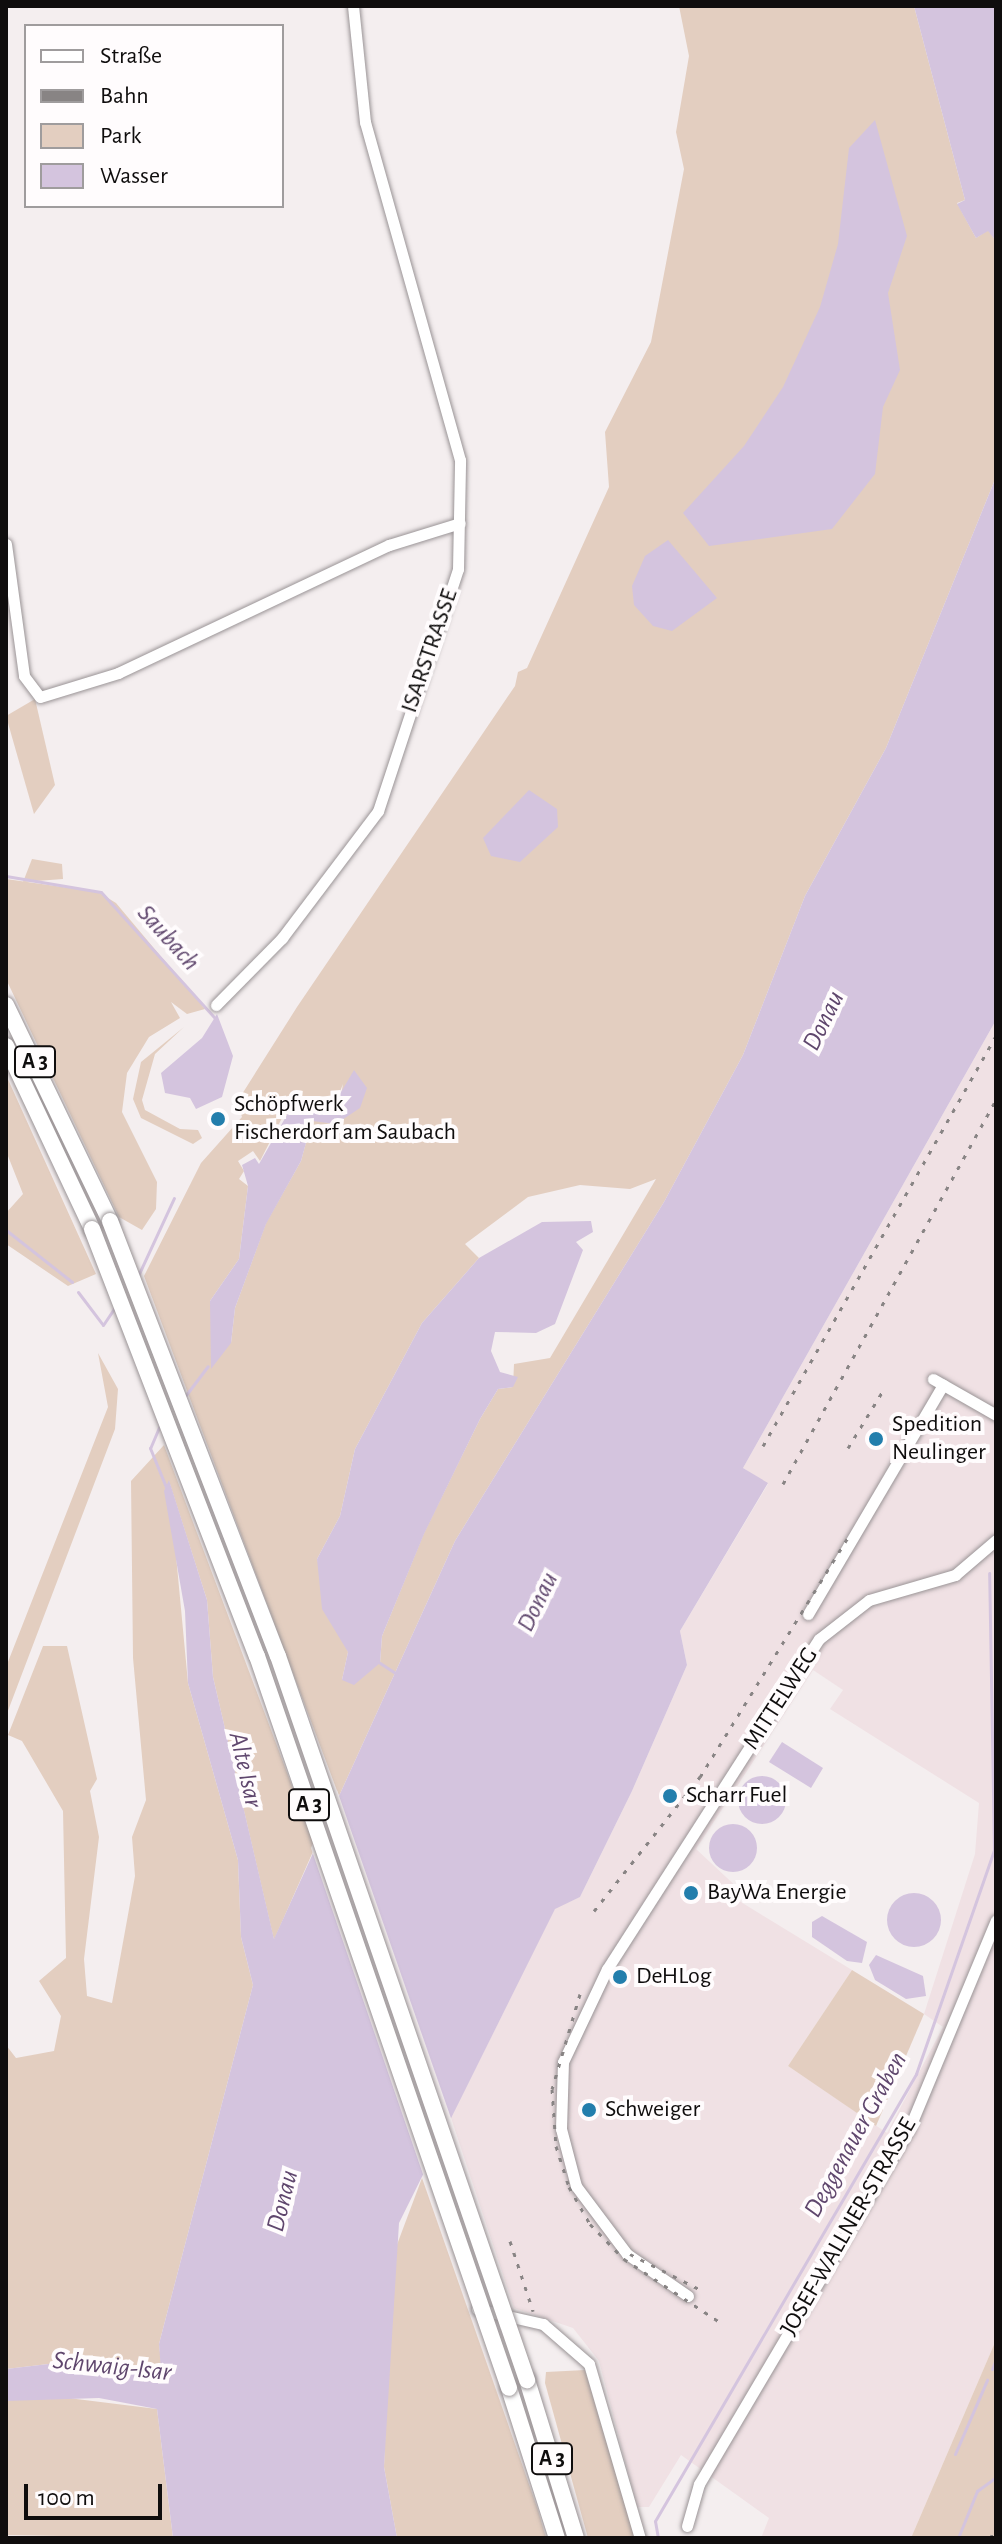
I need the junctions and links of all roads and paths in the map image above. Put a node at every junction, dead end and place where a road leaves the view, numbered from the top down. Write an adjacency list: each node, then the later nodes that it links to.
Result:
1 (353, 6): 2 (street, ISARSTRASSE)
2 (460, 523): 3 (street); 5 (street, ISARSTRASSE)
3 (6, 544)
4 (6, 1005): 15 (highway, A 3, bridge)
5 (216, 1005)
6 (6, 1046): 14 (highway, A 3, bridge)
7 (996, 1415): 9 (street)
8 (996, 1540): 11 (street, MITTELWEG)
9 (808, 1614)
10 (996, 1920): 13 (street, JOSEF-WALLNER-STRASSE)
11 (688, 2296)
12 (474, 2309): 16 (street)
13 (687, 2526)
14 (557, 2538)
15 (576, 2538)
16 (640, 2538)

